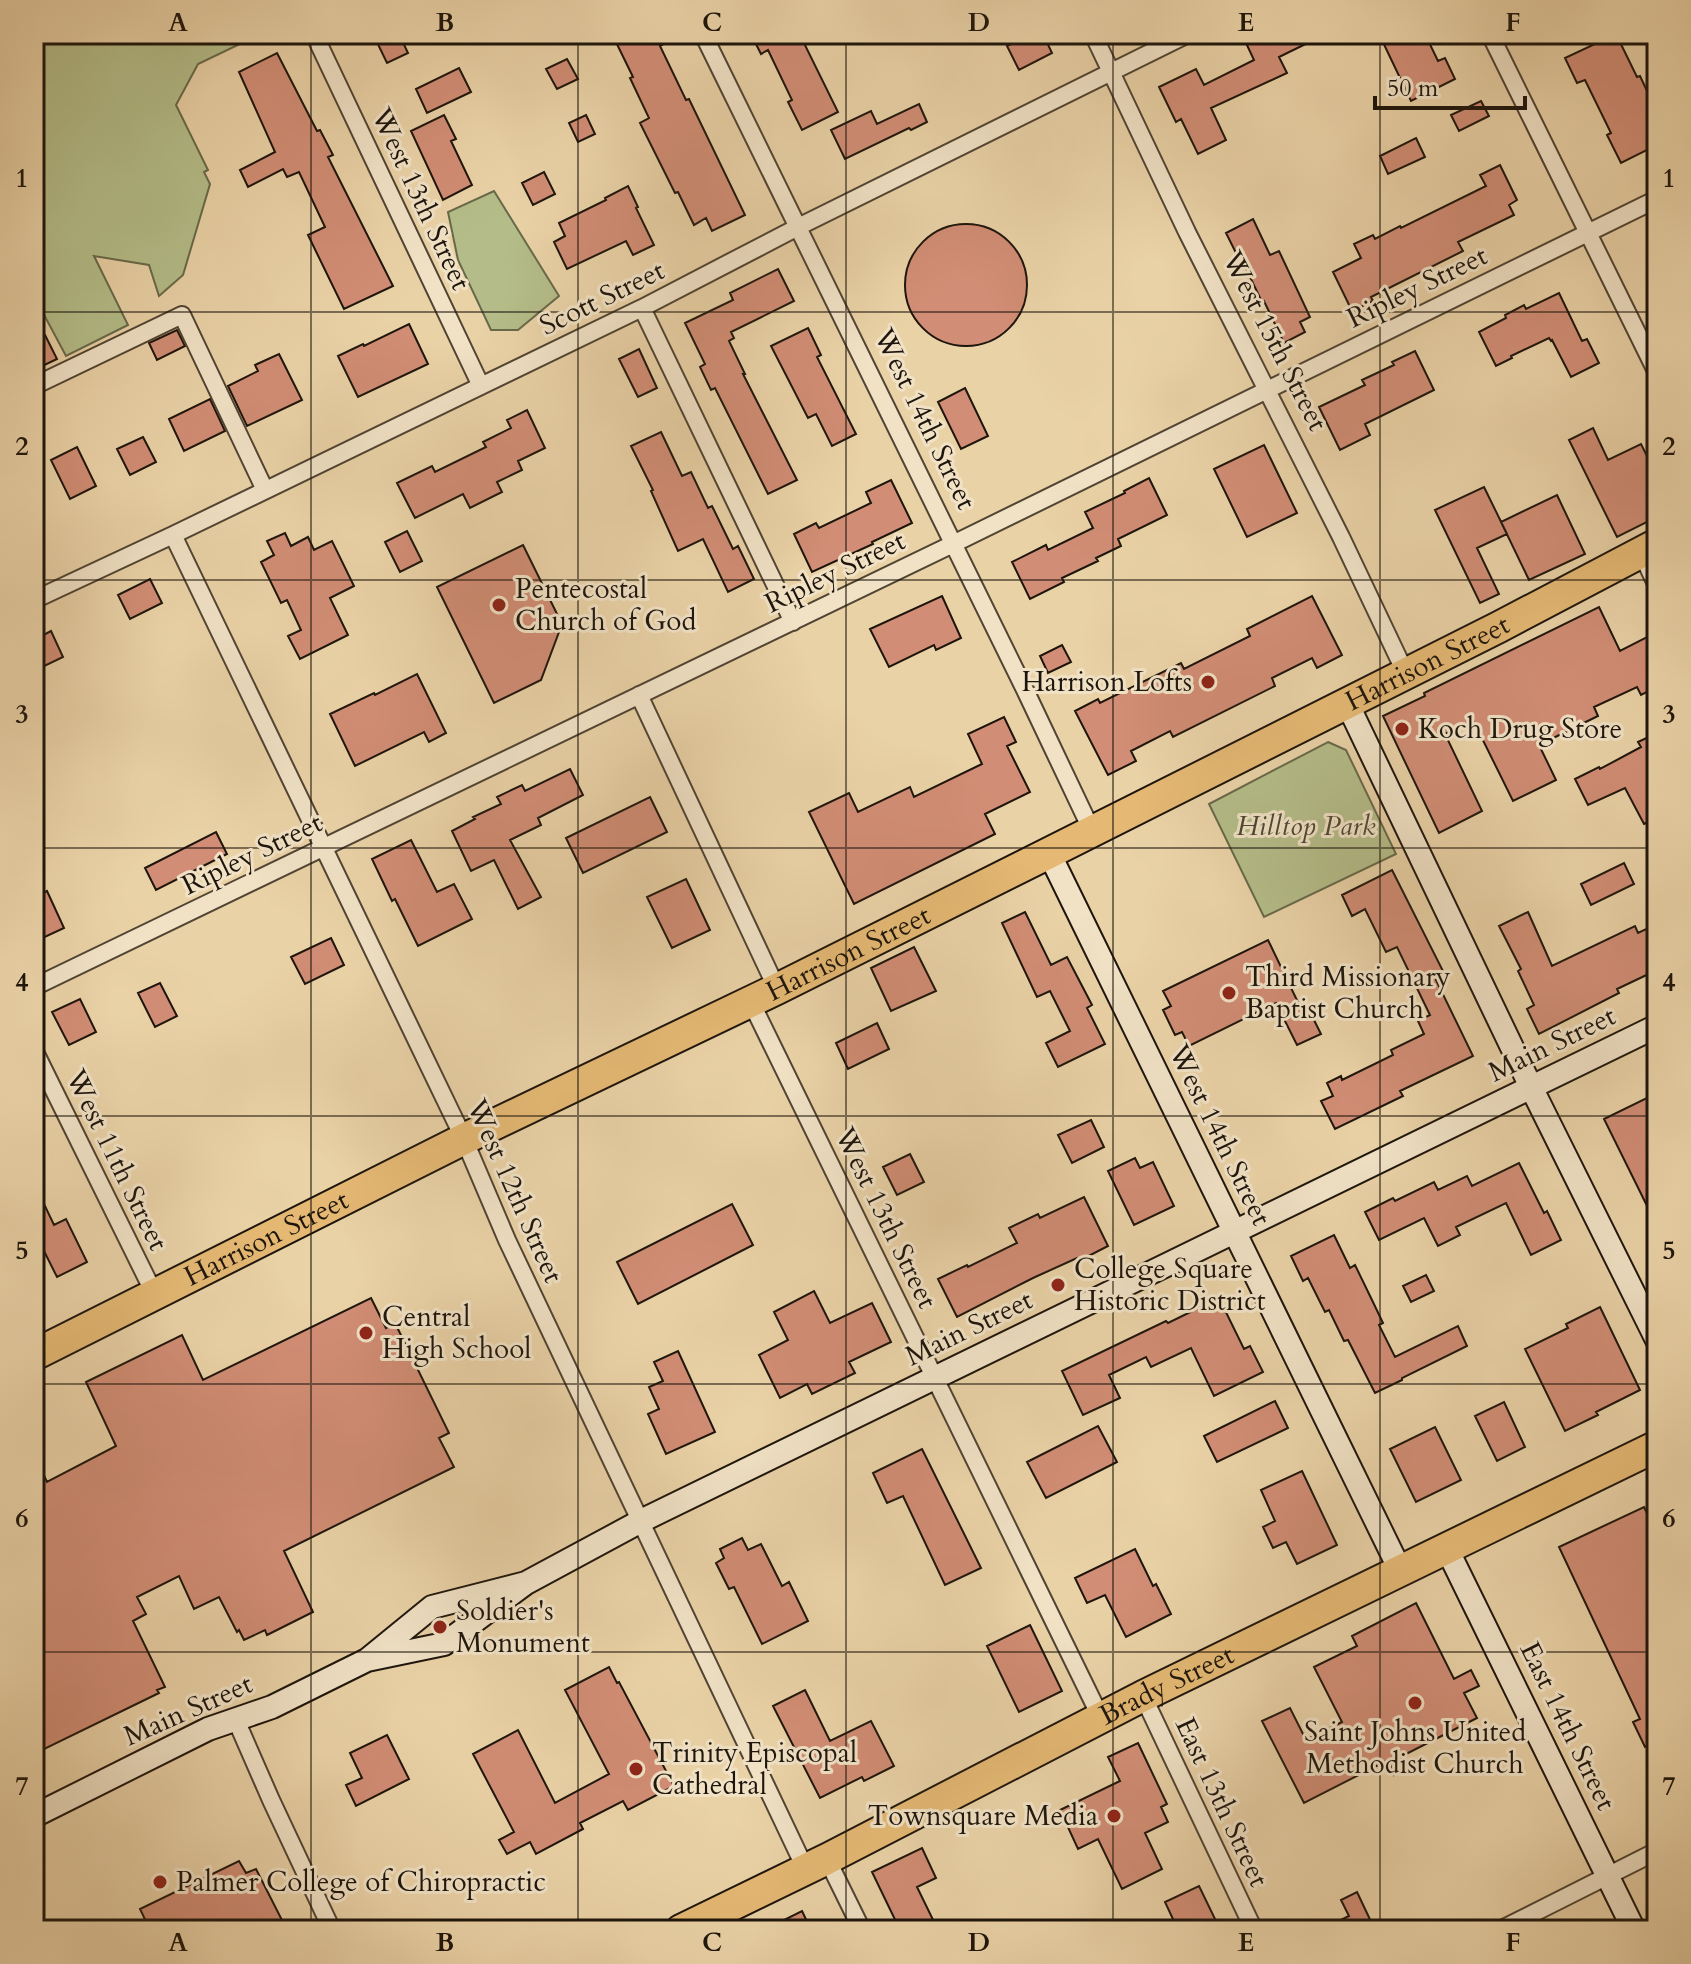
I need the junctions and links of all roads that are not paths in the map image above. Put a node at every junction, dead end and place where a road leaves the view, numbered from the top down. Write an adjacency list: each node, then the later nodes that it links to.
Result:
1 (314, 34): 13 (street, West 13th Street)
2 (703, 34): 8 (street, West 14th Street)
3 (1093, 34): 6 (street, West 15th Street)
4 (1188, 34): 6 (street, Scott Street)
5 (1490, 34): 9 (street)
6 (1112, 72): 8 (street, Scott Street); 14 (street, West 15th Street)
7 (1657, 199): 9 (street, Ripley Street)
8 (798, 227): 10 (street, Scott Street); 17 (street, West 14th Street)
9 (1587, 233): 11 (street); 14 (street, Ripley Street)
10 (642, 308): 13 (street, Scott Street); 21 (street)
11 (1657, 373)
12 (34, 386): 15 (street)
13 (481, 386): 15 (street, Scott Street)
14 (1266, 391): 17 (street, Ripley Street); 22 (street, West 15th Street)
15 (265, 490): 16 (street, Scott Street)
16 (173, 535): 20 (street, Scott Street); 26 (street, West 12th Street)
17 (953, 544): 21 (street, Ripley Street); 25 (street, West 14th Street)
18 (1649, 548): 19 (street); 22 (highway, Harrison Street)
19 (1657, 586)
20 (34, 600)
21 (793, 622): 23 (street, Ripley Street)
22 (1406, 674): 24 (highway, Harrison Street)
23 (639, 695): 26 (street, Ripley Street); 29 (street, West 13th Street)
24 (1347, 703): 25 (highway, Harrison Street); 32 (street)
25 (1092, 831): 27 (highway, Harrison Street)
26 (323, 848): 28 (street, Ripley Street); 33 (street, West 12th Street)
27 (1049, 853): 29 (highway, Harrison Street); 34 (street, West 14th Street)
28 (34, 987)
29 (763, 994): 33 (highway, Harrison Street); 38 (street, West 13th Street)
30 (1657, 1026): 32 (street, Main Street)
31 (34, 1050): 35 (street, West 11th Street)
32 (1531, 1087): 34 (street, Main Street); 36 (street)
33 (464, 1139): 35 (highway, Harrison Street); 40 (street, West 12th Street)
34 (1234, 1233): 38 (street, Main Street); 42 (street, West 14th Street)
35 (154, 1293): 37 (highway, Harrison Street)
36 (1657, 1340)
37 (34, 1355)
38 (935, 1378): 40 (street, Main Street); 46 (street, West 13th Street)
39 (1657, 1446): 41 (highway, Brady Street)
40 (641, 1521): 43 (street, Main Street); 50 (street, West 12th Street)
41 (1447, 1549): 42 (highway, Brady Street); 51 (street, East 14th Street)
42 (1401, 1572): 45 (highway, Brady Street)
43 (526, 1583): 44 (street, Main Street); 44 (street, Main Street)
44 (367, 1660): 47 (street, Main Street)
45 (1143, 1696): 46 (highway, Brady Street); 55 (street, East 13th Street)
46 (1101, 1718): 50 (highway, Brady Street)
47 (236, 1720): 48 (street, Main Street); 52 (street)
48 (34, 1816)
49 (1657, 1851): 51 (street)
50 (817, 1864): 53 (highway, Brady Street); 54 (street, West 12th Street)
51 (1608, 1876): 56 (street); 57 (street, East 14th Street)
52 (332, 1930)
53 (681, 1930)
54 (862, 1930)
55 (1254, 1930)
56 (1500, 1930)
57 (1634, 1930)

